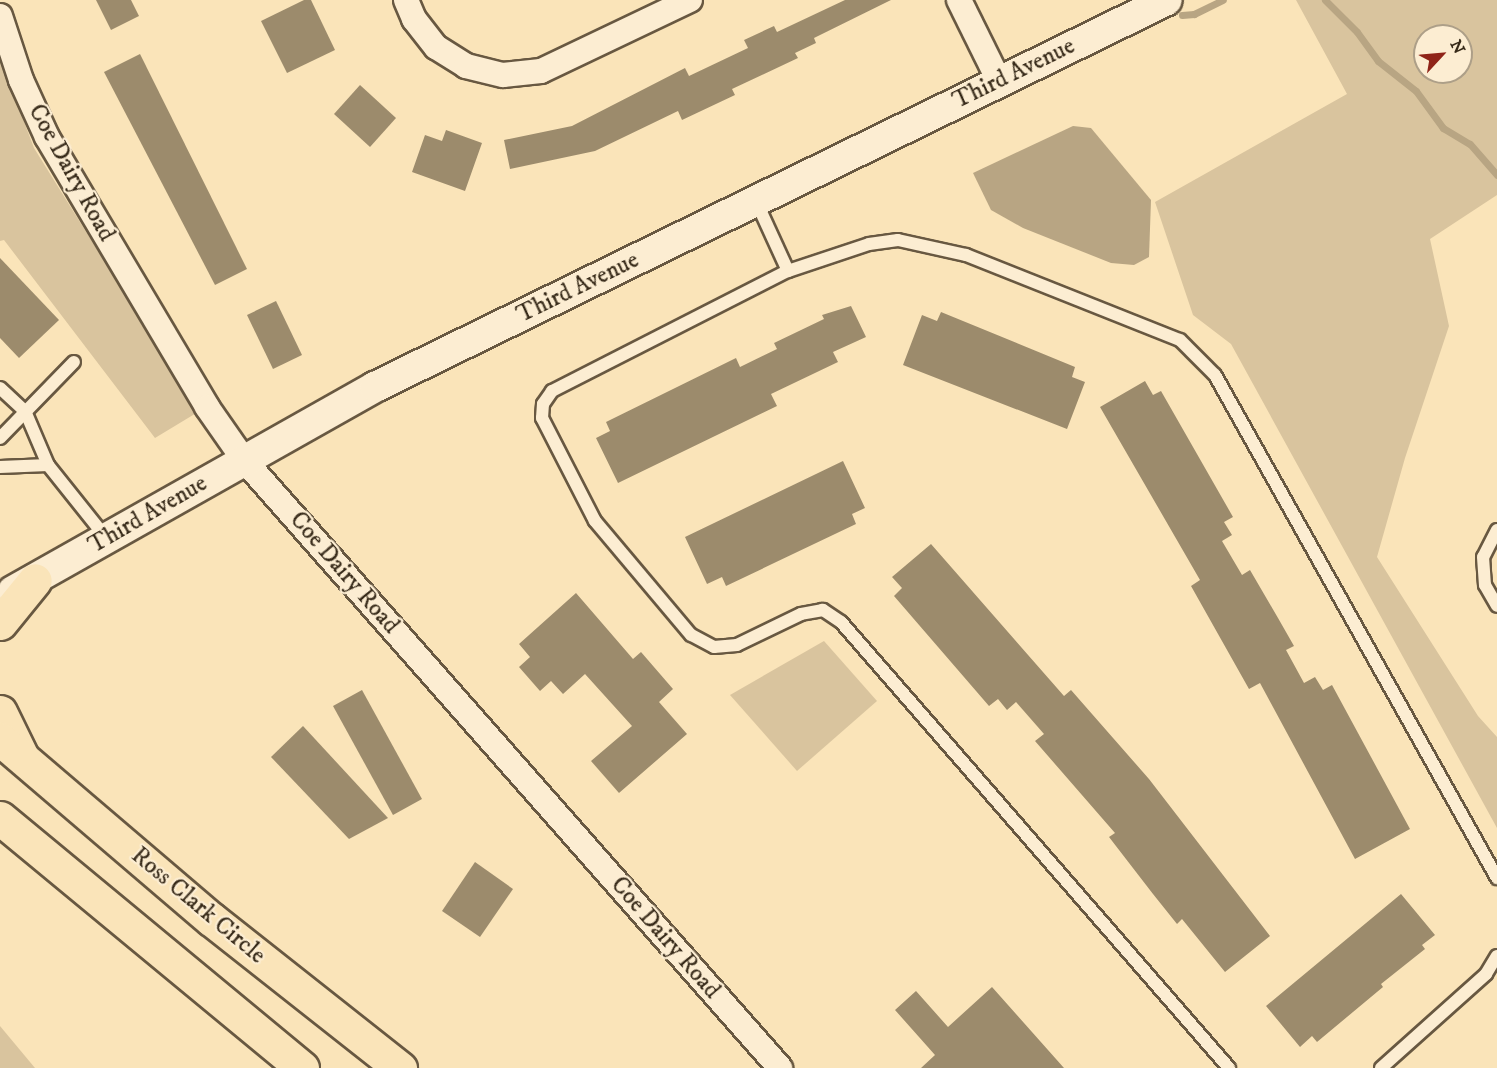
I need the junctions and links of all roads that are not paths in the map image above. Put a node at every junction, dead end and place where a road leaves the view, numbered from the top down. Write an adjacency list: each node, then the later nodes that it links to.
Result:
1 (406, 0): 2 (street)
2 (690, 0)
3 (959, 0): 6 (street)
4 (1167, 0): 6 (street, Third Avenue)
5 (0, 15): 13 (street, Coe Dairy Road)
6 (999, 81): 7 (street, Third Avenue)
7 (755, 200): 8 (lane); 13 (street, Third Avenue)
8 (788, 272): 25 (lane); 31 (lane)
9 (74, 362): 11 (lane)
10 (0, 388): 11 (lane)
11 (25, 411): 12 (lane); 14 (lane)
12 (0, 438)
13 (244, 460): 17 (street, Third Avenue); 30 (street, Coe Dairy Road)
14 (48, 465): 15 (lane); 17 (lane)
15 (0, 467)
16 (1497, 530): 20 (lane)
17 (107, 539): 18 (street, Third Avenue)
18 (35, 580): 19 (street, Third Avenue); 21 (highway)
19 (0, 598)
20 (1497, 606)
21 (0, 623)
22 (0, 712): 23 (highway)
23 (11, 748): 27 (highway, Ross Clark Circle)
24 (0, 818): 28 (highway)
25 (1497, 878)
26 (1497, 956): 32 (lane)
27 (366, 1058): 29 (highway, Ross Clark Circle)
28 (302, 1068)
29 (400, 1068)
30 (780, 1068)
31 (1229, 1068)
32 (1381, 1068)

